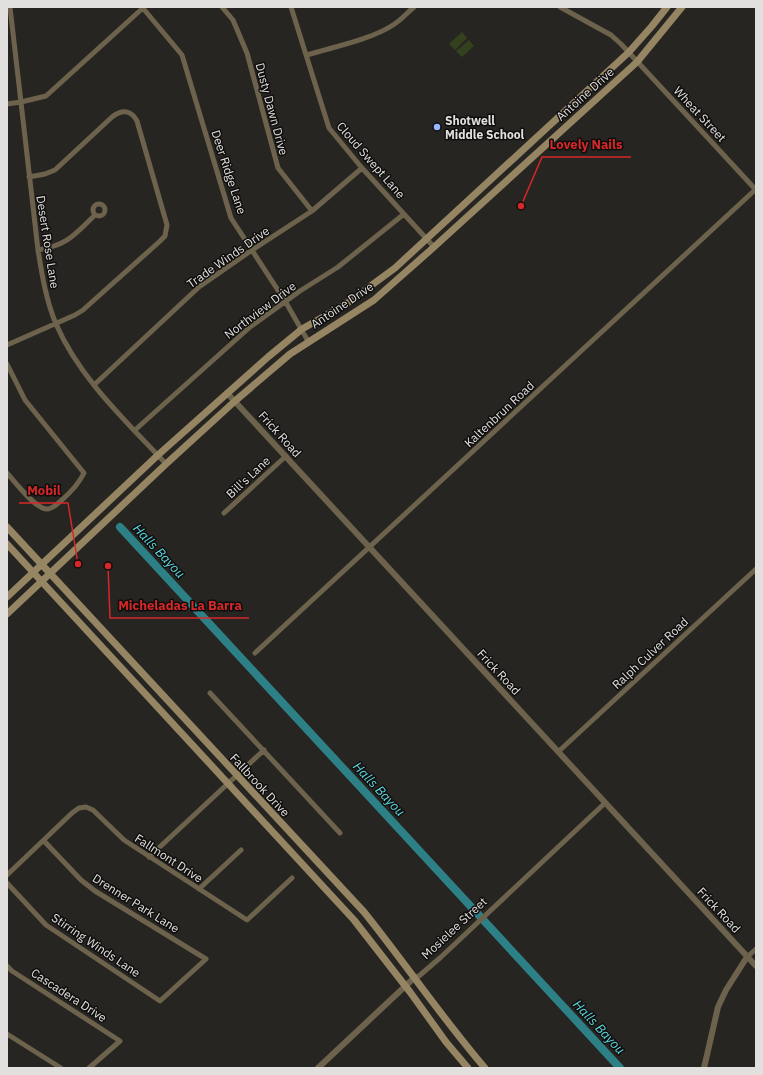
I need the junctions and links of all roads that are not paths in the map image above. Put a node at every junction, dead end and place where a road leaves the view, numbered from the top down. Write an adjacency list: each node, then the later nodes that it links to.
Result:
1 (10, 7): 12 (street, Desert Rose Lane)
2 (143, 7): 12 (street); 25 (street, Deer Ridge Lane)
3 (222, 7): 19 (street, Dusty Dawn Drive)
4 (291, 7): 10 (street, Cloud Swept Lane)
5 (414, 7): 10 (street)
6 (560, 7): 9 (street, Wheat Street)
7 (667, 7): 9 (main road, Antoine Drive)
8 (682, 7): 11 (main road, Antoine Drive)
9 (629, 52): 11 (street, Wheat Street); 14 (main road, Antoine Drive)
10 (307, 55): 16 (street, Cloud Swept Lane)
11 (637, 62): 15 (main road, Antoine Drive); 18 (street, Wheat Street)
12 (21, 102): 13 (street); 17 (street, Desert Rose Lane)
13 (7, 104)
14 (520, 154): 15 (main road); 22 (main road, Antoine Drive)
15 (527, 162): 23 (main road, Antoine Drive)
16 (362, 168): 19 (street, Trade Winds Drive); 20 (street, Cloud Swept Lane)
17 (29, 178): 24 (street, Desert Rose Lane); 27 (street)
18 (756, 190): 43 (street, Kaltenbrun Road)
19 (312, 211): 25 (street, Trade Winds Drive)
20 (404, 214): 22 (street, Cloud Swept Lane); 26 (street, Northview Drive)
21 (95, 215): 24 (street)
22 (426, 239): 23 (street, Cloud Swept Lane); 28 (main road, Antoine Drive)
23 (434, 247): 29 (main road, Antoine Drive)
24 (38, 250): 27 (street, Desert Rose Lane)
25 (252, 250): 26 (street, Deer Ridge Lane); 32 (street, Trade Winds Drive)
26 (286, 301): 28 (street, Deer Ridge Lane); 35 (street, Northview Drive)
27 (56, 323): 30 (street); 32 (street, Desert Rose Lane)
28 (302, 329): 29 (street, Deer Ridge Lane); 33 (main road, Antoine Drive)
29 (308, 341): 34 (main road, Antoine Drive)
30 (7, 345)
31 (7, 364): 39 (street)
32 (94, 386): 35 (street, Desert Rose Lane)
33 (227, 393): 34 (street, Frick Road); 36 (main road, Antoine Drive)
34 (235, 401): 37 (street, Frick Road); 38 (main road, Antoine Drive)
35 (135, 430): 36 (street, Desert Rose Lane)
36 (158, 455): 38 (street, Desert Rose Lane); 44 (main road, Antoine Drive)
37 (286, 456): 40 (street, Bill's Lane); 43 (street, Frick Road)
38 (166, 464): 47 (main road, Antoine Drive)
39 (7, 473)
40 (224, 513)
41 (7, 527): 44 (main road, Fallbrook Drive)
42 (7, 544): 46 (main road, Fallbrook Drive)
43 (369, 548): 51 (street, Kaltenbrun Road); 56 (street, Frick Road)
44 (42, 564): 46 (main road, Antoine Drive); 47 (main road, Fallbrook Drive)
45 (756, 569): 56 (street, Ralph Culver Road)
46 (33, 572): 48 (main road, Fallbrook Drive); 49 (main road, Antoine Drive)
47 (50, 574): 48 (main road, Antoine Drive); 52 (main road, Fallbrook Drive)
48 (41, 581): 50 (main road, Antoine Drive); 53 (main road, Fallbrook Drive)
49 (7, 597)
50 (7, 614)
51 (255, 653)
52 (133, 663): 53 (main road); 57 (main road, Fallbrook Drive)
53 (124, 671): 58 (main road, Fallbrook Drive)
54 (210, 693): 55 (street)
55 (264, 750): 57 (street); 60 (street)
56 (558, 752): 59 (street, Frick Road)
57 (237, 775): 58 (street); 72 (main road, Fallbrook Drive)
58 (227, 784): 63 (street); 73 (main road, Fallbrook Drive)
59 (605, 803): 69 (street, Frick Road); 72 (street, Mosielee Street)
60 (340, 834)
61 (44, 841): 63 (street, Fallmont Drive); 64 (street); 74 (street, Drenner Park Lane)
62 (241, 850): 67 (street)
63 (149, 857): 67 (street, Fallmont Drive)
64 (7, 874)
65 (292, 878): 67 (street, Fallmont Drive)
66 (7, 883): 74 (street, Stirring Winds Lane)
67 (199, 889)
68 (756, 949): 69 (street)
69 (747, 957): 71 (street, Frick Road); 81 (street)
70 (7, 966): 77 (street, Cascadera Drive)
71 (756, 966)
72 (415, 977): 73 (street, Mosielee Street); 80 (main road, Fallbrook Drive)
73 (405, 986): 78 (street, Mosielee Street); 79 (main road, Fallbrook Drive)
74 (160, 1001)
75 (7, 1034): 76 (street)
76 (61, 1068)
77 (89, 1068)
78 (318, 1068)
79 (468, 1068)
80 (485, 1068)
81 (704, 1068)

